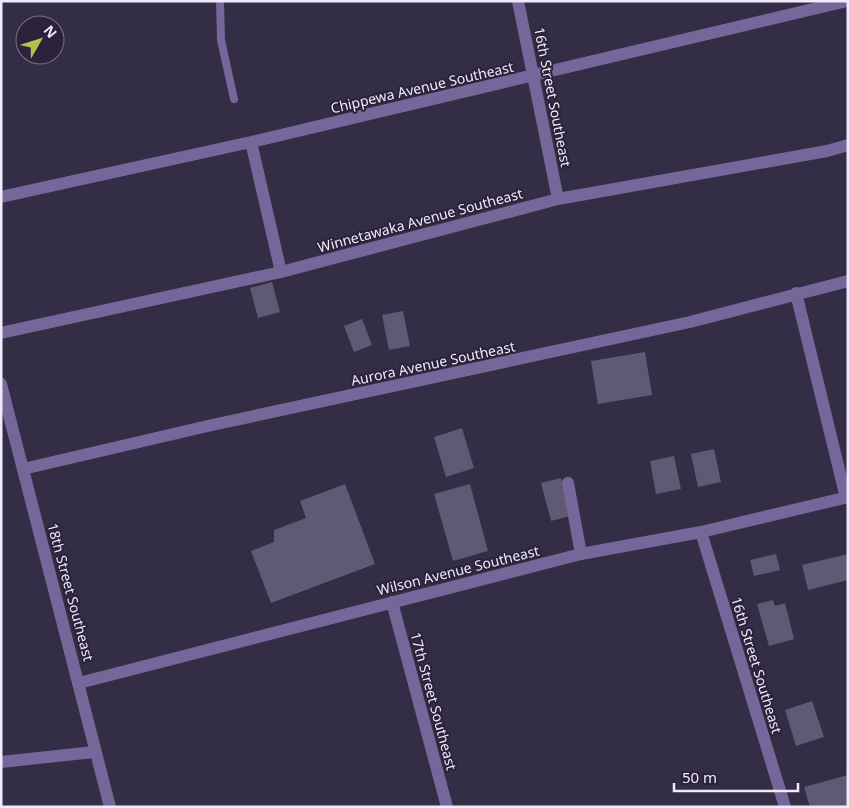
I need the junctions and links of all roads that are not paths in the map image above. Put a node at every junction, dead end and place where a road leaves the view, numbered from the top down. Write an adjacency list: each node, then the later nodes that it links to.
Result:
1 (220, 1): 5 (lane)
2 (518, 1): 4 (street, 16th Street Southeast)
3 (847, 1): 4 (street, Chippewa Avenue Southeast)
4 (535, 77): 6 (street, Chippewa Avenue Southeast); 9 (street, 16th Street Southeast)
5 (234, 99)
6 (251, 142): 8 (street, Chippewa Avenue Southeast); 10 (street)
7 (848, 144): 9 (street, Winnetawaka Avenue Southeast)
8 (1, 196)
9 (558, 199): 10 (street, Winnetawaka Avenue Southeast)
10 (281, 272): 13 (street, Winnetawaka Avenue Southeast)
11 (848, 281): 12 (street, Aurora Avenue Southeast)
12 (796, 293): 15 (street, Aurora Avenue Southeast); 17 (street)
13 (1, 333)
14 (1, 384): 15 (street, 18th Street Southeast)
15 (23, 469): 21 (street, 18th Street Southeast)
16 (568, 483): 19 (street)
17 (847, 497): 18 (street, Wilson Avenue Southeast)
18 (701, 532): 19 (street, Wilson Avenue Southeast); 26 (street, 16th Street Southeast)
19 (581, 554): 20 (street, Wilson Avenue Southeast)
20 (392, 602): 21 (street, Wilson Avenue Southeast); 25 (street, 17th Street Southeast)
21 (79, 683): 22 (street, 18th Street Southeast)
22 (94, 752): 23 (street); 24 (street, 18th Street Southeast)
23 (1, 762)
24 (110, 807)
25 (447, 807)
26 (785, 807)

